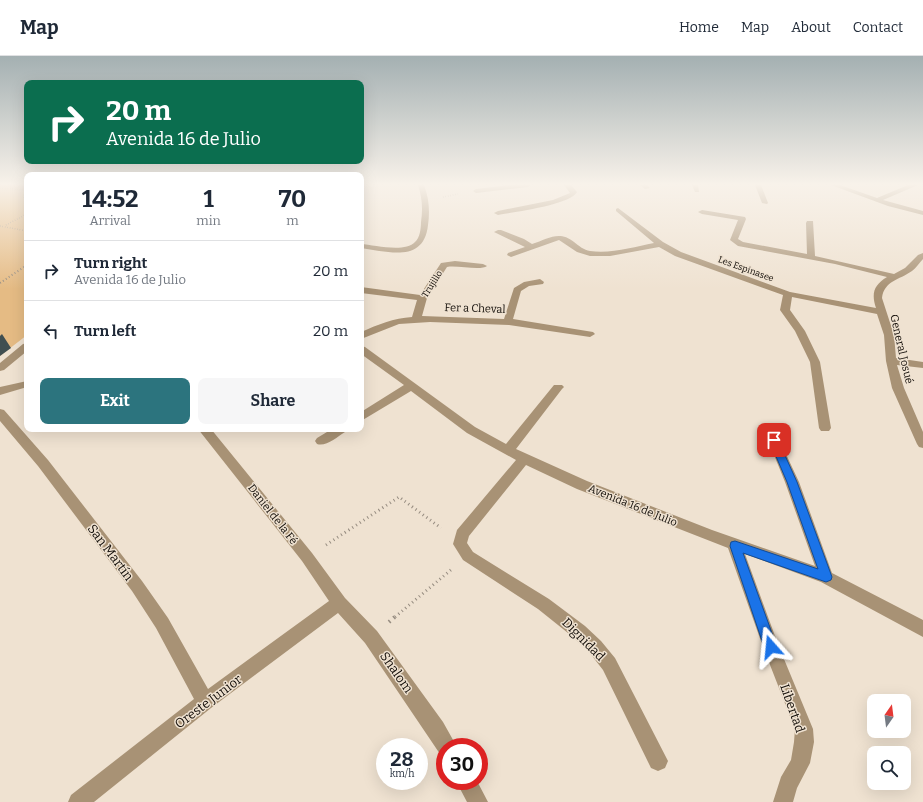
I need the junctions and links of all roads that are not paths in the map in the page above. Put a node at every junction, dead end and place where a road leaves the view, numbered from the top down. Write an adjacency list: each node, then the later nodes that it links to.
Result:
1 (425, 220): 7 (street)
2 (630, 220): 6 (street, Les Espinasee)
3 (742, 220): 11 (street)
4 (810, 223): 11 (street)
5 (498, 232): 8 (street)
6 (660, 244): 8 (street); 17 (street, Les Espinasee)
7 (364, 246)
8 (532, 248): 9 (street)
9 (511, 255)
10 (923, 255): 13 (street, General Josué)
11 (811, 258): 14 (street)
12 (483, 266): 18 (street, Trujillo)
13 (918, 267): 14 (street, General Josué)
14 (893, 276): 19 (street, General Josué)
15 (540, 282): 21 (street)
16 (364, 290): 18 (street)
17 (788, 294): 19 (street, Les Espinasee); 35 (street)
18 (422, 298): 20 (street, Trujillo)
19 (882, 312): 26 (street, General Josué)
20 (416, 319): 21 (street, Fer a Cheval); 23 (street, Fer a Cheval)
21 (508, 321): 22 (street, Fer a Cheval)
22 (590, 334)
23 (364, 335)
24 (24, 348): 28 (street)
25 (364, 351): 30 (street, Avenida 16 de Julio)
26 (891, 361): 27 (street); 40 (street, General Josué)
27 (923, 365)
28 (0, 368)
29 (24, 385): 32 (street)
30 (412, 386): 34 (street); 41 (street, Avenida 16 de Julio)
31 (558, 387): 41 (street)
32 (0, 391)
33 (0, 412): 47 (street, San Martín)
34 (364, 415)
35 (825, 428)
36 (207, 432): 45 (street, Daniel de la Fé)
37 (336, 432): 39 (street)
38 (774, 440): 44 (street)
39 (320, 441)
40 (923, 444)
41 (508, 450): 42 (street, Avenida 16 de Julio)
42 (524, 459): 43 (street, Avenida 16 de Julio); 49 (street, Dignidad)
43 (735, 546): 44 (street, Avenida 16 de Julio); 53 (street, Libertad)
44 (826, 577): 46 (street, Avenida 16 de Julio)
45 (339, 603): 47 (street, Oreste Junior); 48 (street, Shalom)
46 (923, 629)
47 (205, 702): 51 (street, Oreste Junior)
48 (442, 738)
49 (658, 761)
50 (471, 790): 52 (street)
51 (78, 802)
52 (478, 802)
53 (783, 802)

